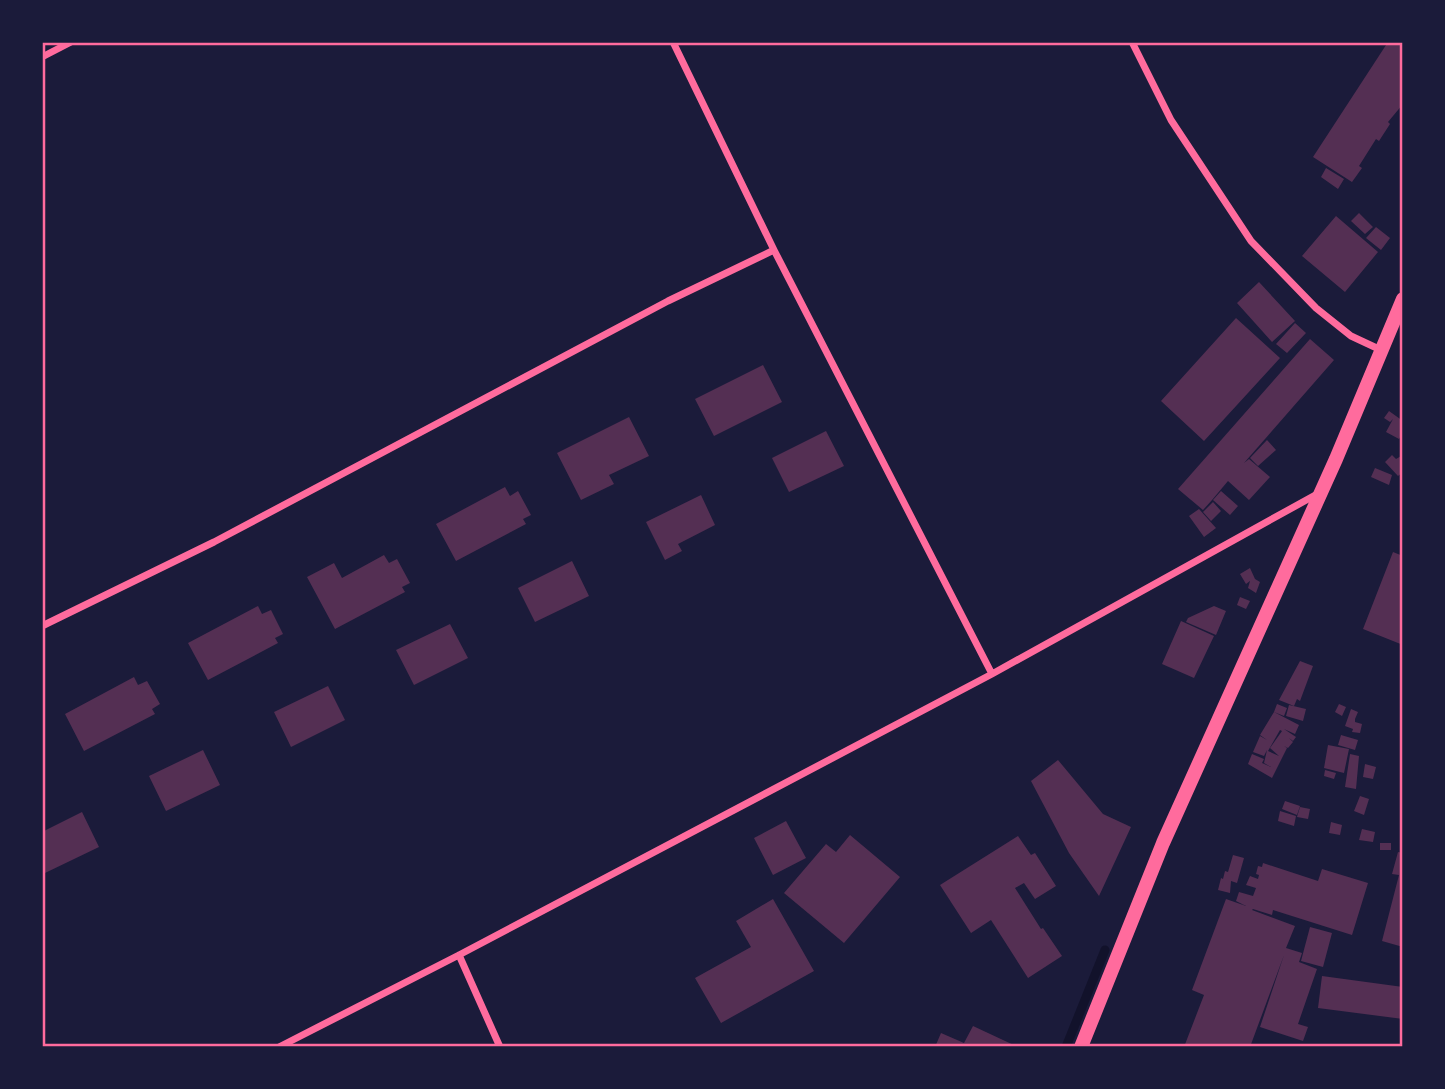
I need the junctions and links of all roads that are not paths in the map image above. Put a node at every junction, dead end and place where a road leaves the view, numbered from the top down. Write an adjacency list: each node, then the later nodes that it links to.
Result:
1 (71, 42): 4 (street)
2 (673, 42): 5 (street)
3 (1132, 42): 7 (street)
4 (42, 57)
5 (774, 250): 9 (street); 10 (street)
6 (1403, 299): 7 (main road)
7 (1381, 350): 8 (main road)
8 (1321, 492): 10 (street); 14 (main road)
9 (42, 626)
10 (992, 674): 11 (street)
11 (459, 955): 12 (street); 13 (street)
12 (279, 1047)
13 (500, 1047)
14 (1081, 1047)

